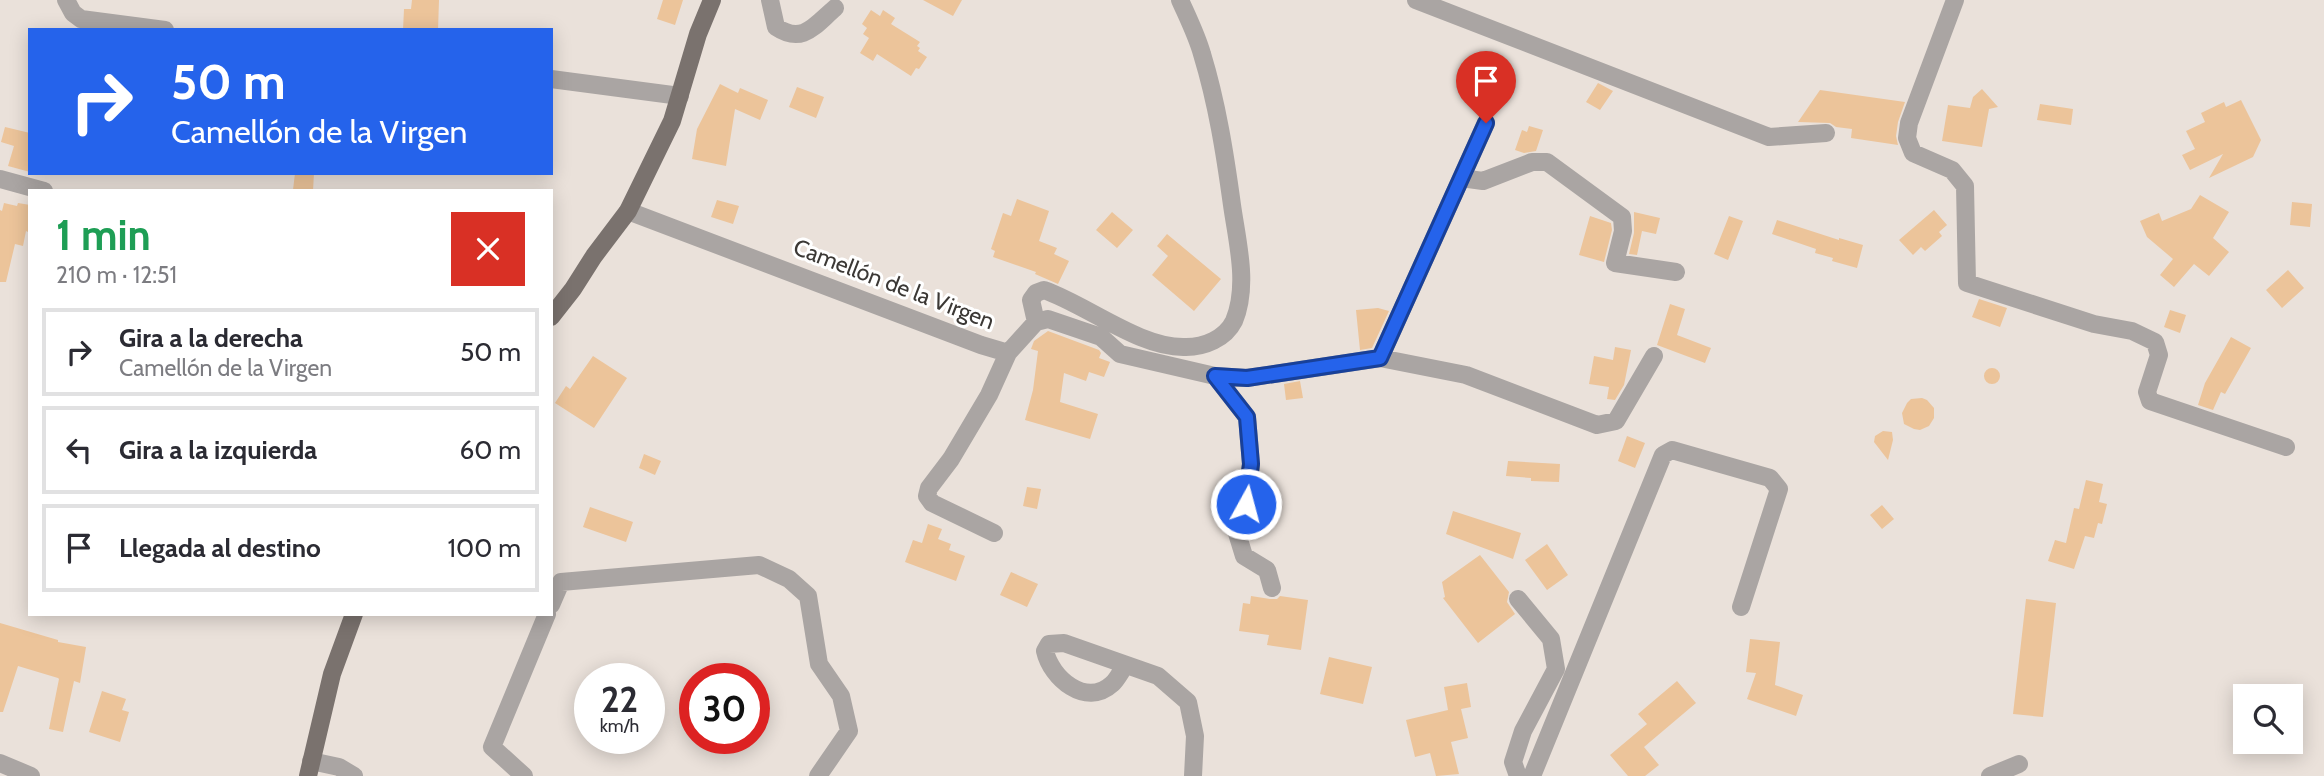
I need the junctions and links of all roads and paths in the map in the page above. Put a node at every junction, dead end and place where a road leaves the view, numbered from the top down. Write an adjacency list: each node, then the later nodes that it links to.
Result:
1 (66, 0): 8 (street)
2 (712, 0): 10 (main road)
3 (769, 0): 7 (street)
4 (1180, 0): 19 (street)
5 (1416, 0): 12 (street)
6 (1955, 0): 24 (street)
7 (835, 8)
8 (150, 28)
9 (553, 79): 10 (street)
10 (680, 96): 16 (main road)
11 (1486, 123): 13 (street)
12 (1826, 133)
13 (1461, 178): 17 (street); 22 (street)
14 (0, 179): 15 (street)
15 (37, 189)
16 (628, 211): 18 (main road); 20 (street, Camellón de la Virgen)
17 (1676, 272)
18 (553, 314)
19 (1036, 322): 20 (street, Camellón de la Virgen); 23 (street)
20 (1007, 353): 25 (street)
21 (1654, 356): 22 (street)
22 (1380, 358): 23 (street)
23 (1215, 376): 26 (street)
24 (2286, 447)
25 (994, 533)
26 (1272, 588)
27 (1518, 599): 41 (street)
28 (553, 600): 39 (street)
29 (1741, 607): 42 (street)
30 (353, 616): 35 (main road)
31 (546, 616): 38 (street)
32 (1125, 666): 40 (street)
33 (0, 763): 36 (street)
34 (2019, 764): 43 (street)
35 (309, 768): 37 (street)
36 (31, 776)
37 (354, 776)
38 (524, 776)
39 (818, 776)
40 (1193, 776)
41 (1518, 776)
42 (1532, 776)
43 (1990, 776)

